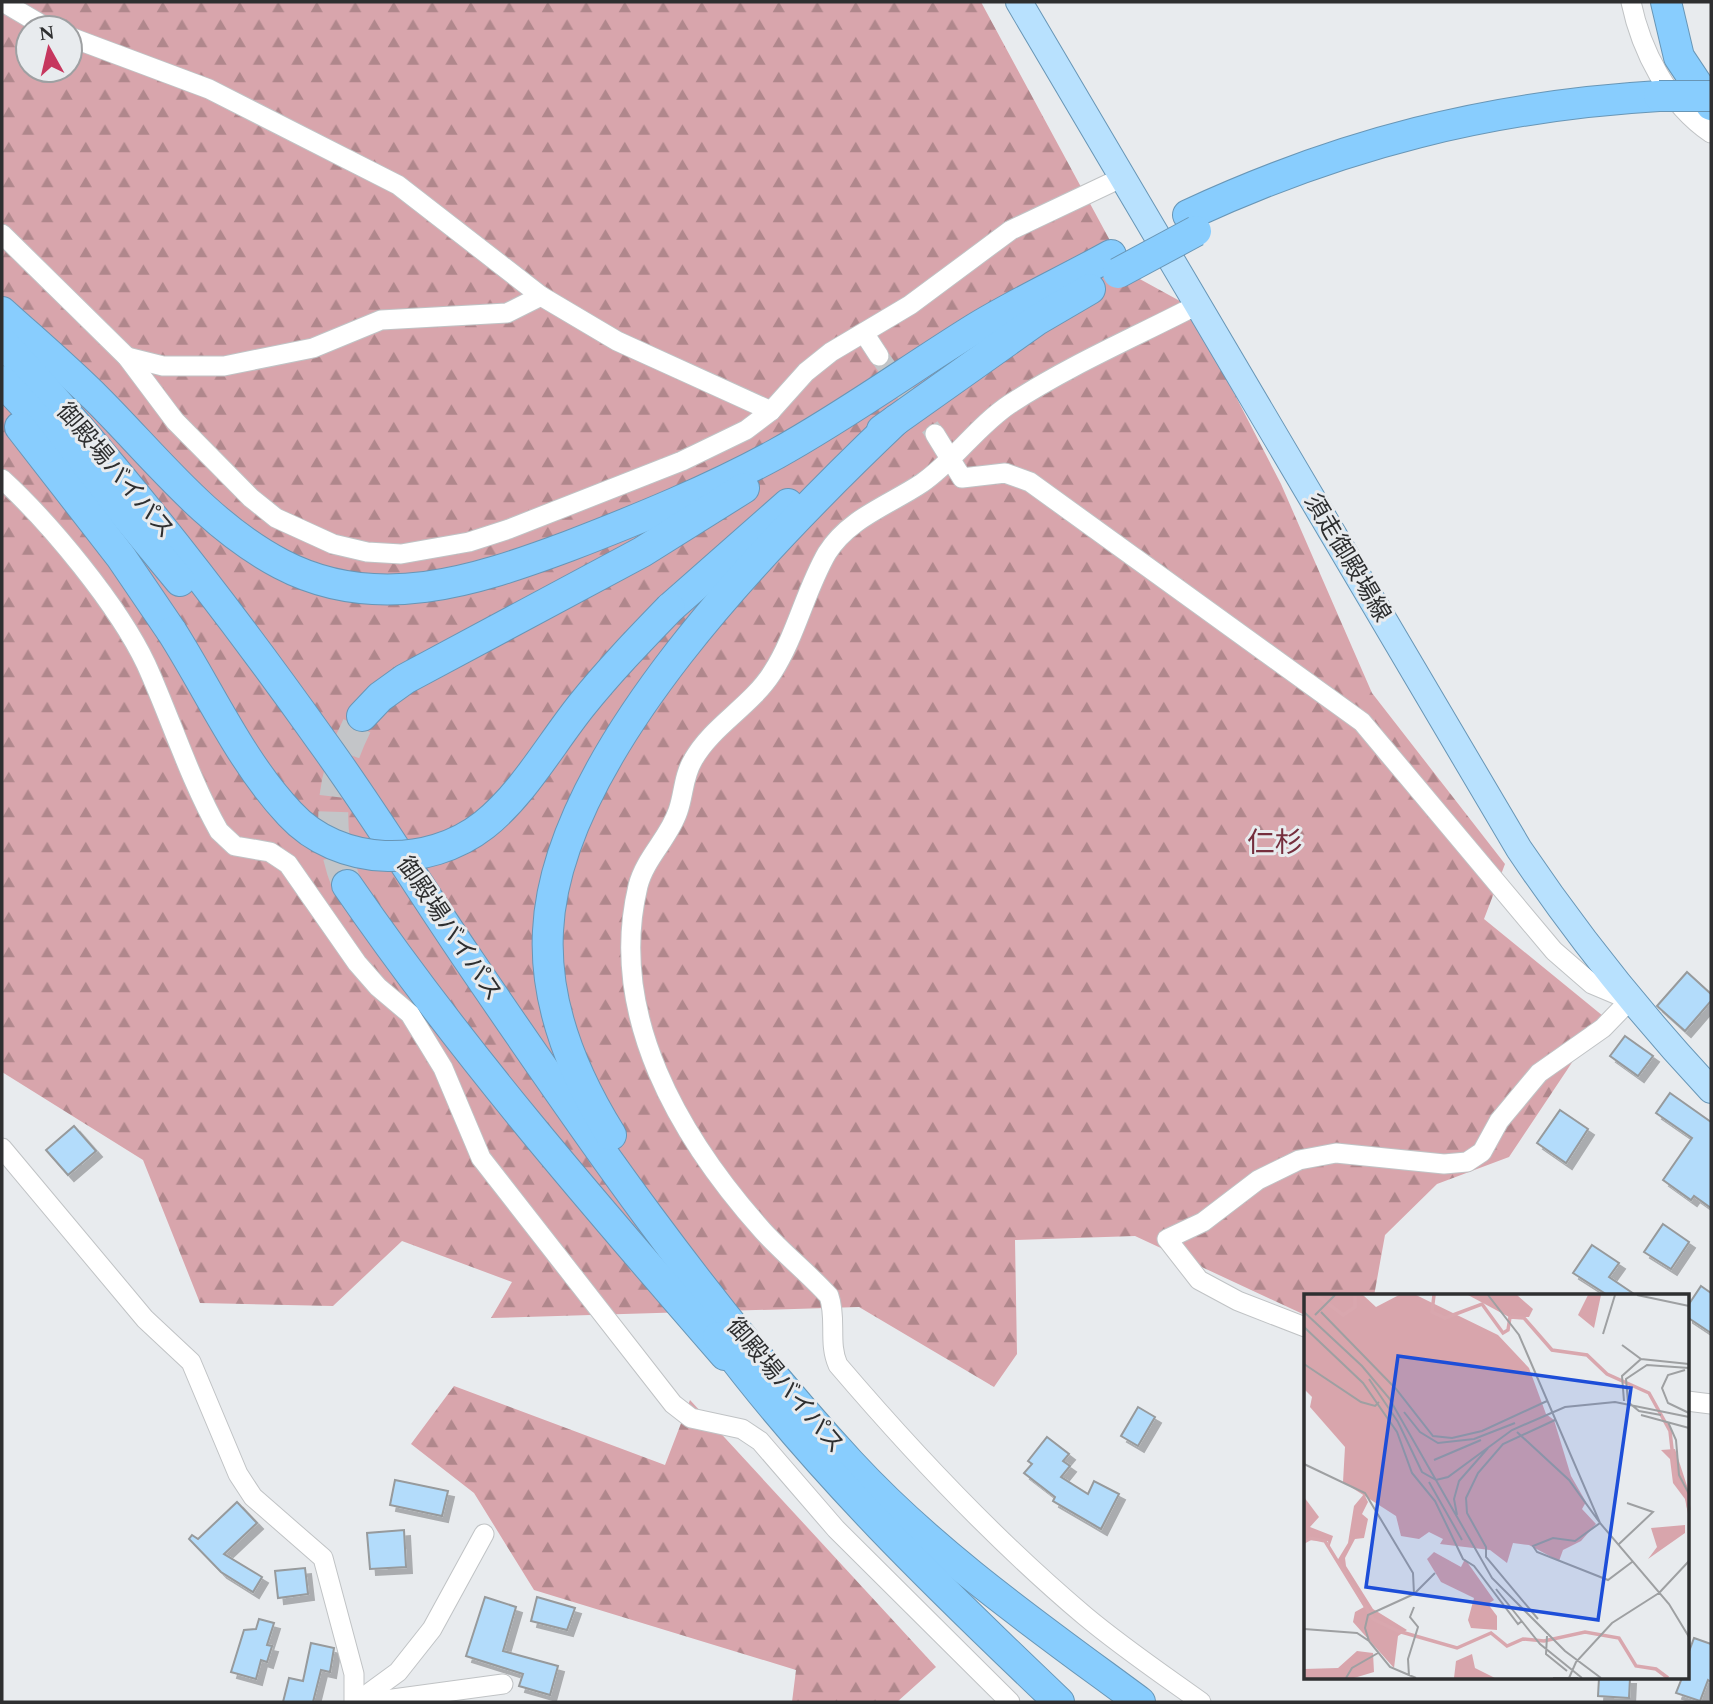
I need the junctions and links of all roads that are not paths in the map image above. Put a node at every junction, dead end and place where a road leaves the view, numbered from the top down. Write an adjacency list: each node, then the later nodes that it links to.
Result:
1 (2, 2): 5 (street)
2 (1019, 2): 12 (main road, 須走御殿場線)
3 (1631, 2): 11 (street)
4 (1666, 2): 9 (highway)
5 (23, 14)
6 (84, 42): 15 (street)
7 (1711, 96): 8 (highway, bridge)
8 (1659, 105): 10 (highway); 14 (highway)
9 (1711, 105)
10 (1711, 113)
11 (1711, 132)
12 (1121, 178): 17 (main road, 須走御殿場線); 19 (street)
13 (6, 245): 22 (street)
14 (1115, 264): 16 (highway); 26 (highway)
15 (541, 296): 22 (street); 25 (street)
16 (1028, 300): 18 (highway); 30 (highway)
17 (1197, 305): 28 (street); 32 (main road, 須走御殿場線)
18 (2, 312)
19 (864, 333): 21 (street); 25 (street)
20 (2, 341): 36 (highway, 御殿場バイパス)
21 (879, 356)
22 (127, 357): 25 (street)
23 (2, 381): 36 (highway, 御殿場バイパス)
24 (2, 403): 26 (highway, bridge)
25 (771, 411)
26 (896, 420): 36 (highway)
27 (934, 434): 28 (street)
28 (950, 459): 32 (street); 47 (street)
29 (2, 480): 44 (street)
30 (362, 716)
31 (347, 885): 36 (highway)
32 (1630, 1000): 33 (main road, 須走御殿場線); 35 (street)
33 (1711, 1090)
34 (2, 1148): 42 (street)
35 (1304, 1327)
36 (778, 1399): 39 (highway, 御殿場バイパス)
37 (1688, 1401): 38 (street)
38 (1711, 1405)
39 (898, 1527): 45 (highway); 46 (highway)
40 (484, 1534): 42 (street)
41 (503, 1684): 43 (street)
42 (355, 1702)
43 (371, 1702)
44 (1010, 1702)
45 (1059, 1702)
46 (1140, 1702)
47 (1200, 1702)

